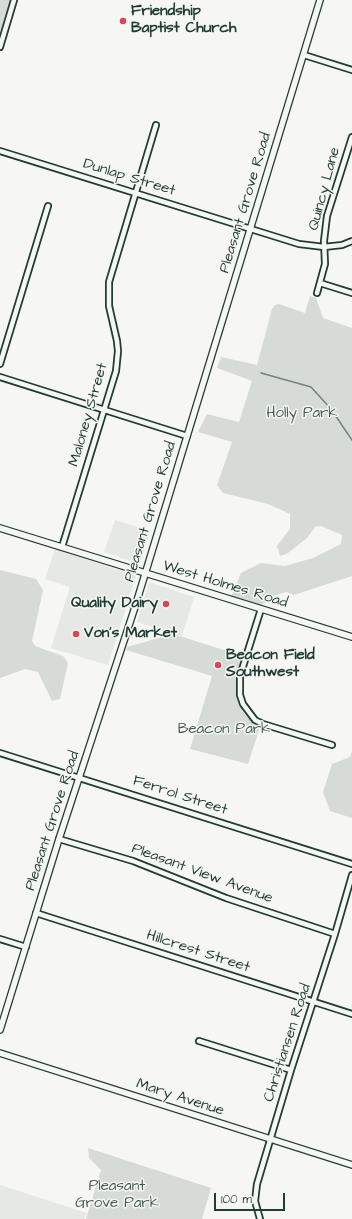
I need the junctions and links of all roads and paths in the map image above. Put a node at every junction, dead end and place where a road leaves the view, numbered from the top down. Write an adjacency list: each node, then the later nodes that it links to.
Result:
1 (14, 0): 3 (street)
2 (320, 0): 4 (street, Pleasant Grove Road)
3 (0, 47)
4 (304, 55): 5 (street); 12 (street, Pleasant Grove Road)
5 (352, 70)
6 (156, 125): 10 (street, Maloney Street)
7 (352, 138): 8 (street, Quincy Lane)
8 (351, 143): 14 (street, Quincy Lane)
9 (0, 151): 10 (street, Dunlap Street)
10 (136, 193): 12 (street, Dunlap Street); 20 (street, Maloney Street)
11 (48, 206): 18 (street)
12 (250, 229): 14 (street, Dunlap Street); 21 (street, Pleasant Grove Road)
13 (352, 241): 14 (street, Dunlap Street)
14 (324, 247): 15 (street, Quincy Lane)
15 (320, 283): 16 (street, Quincy Lane); 17 (street)
16 (317, 293)
17 (352, 293)
18 (0, 364)
19 (0, 377): 20 (street)
20 (104, 410): 21 (street); 23 (street, Maloney Street)
21 (187, 436): 24 (street, Pleasant Grove Road)
22 (0, 528): 23 (street, West Holmes Road)
23 (62, 547): 24 (street, West Holmes Road)
24 (145, 573): 25 (street, West Holmes Road); 29 (street, Pleasant Grove Road)
25 (261, 609): 26 (street, West Holmes Road); 27 (street)
26 (352, 637)
27 (332, 745)
28 (0, 752): 29 (street, Ferrol Street)
29 (80, 777): 30 (street, Pleasant Grove Road); 31 (street, Ferrol Street)
30 (59, 839): 33 (street, Pleasant Grove Road); 34 (street, Pleasant View Avenue)
31 (352, 864)
32 (352, 875): 34 (street, Christiansen Road)
33 (36, 913): 36 (street, Pleasant Grove Road); 37 (street, Hillcrest Street)
34 (335, 934): 37 (street, Christiansen Road)
35 (0, 939): 36 (street)
36 (26, 946): 39 (street, Pleasant Grove Road)
37 (314, 1002): 38 (street, Hillcrest Street); 42 (street, Christiansen Road)
38 (352, 1014)
39 (0, 1030)
40 (199, 1041): 42 (street)
41 (0, 1053): 43 (street, Mary Avenue)
42 (291, 1070): 43 (street, Christiansen Road)
43 (270, 1140): 44 (street, Mary Avenue); 45 (street, Christiansen Road)
44 (352, 1165)
45 (260, 1219)

